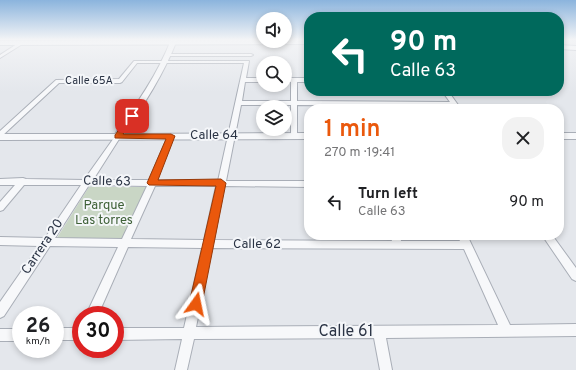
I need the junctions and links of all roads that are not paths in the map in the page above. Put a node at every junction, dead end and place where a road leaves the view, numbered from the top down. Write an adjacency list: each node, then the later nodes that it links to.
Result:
1 (168, 57): 4 (street, Carrera 20)
2 (214, 57): 3 (street)
3 (249, 59): 4 (street); 5 (street)
4 (165, 63): 12 (street, Calle 65A); 13 (street, Carrera 20)
5 (243, 80): 6 (street); 9 (street)
6 (256, 80)
7 (294, 80): 8 (street); 10 (street)
8 (304, 80)
9 (238, 103): 10 (street); 15 (street)
10 (294, 103): 11 (street); 16 (street)
11 (348, 104)
12 (0, 136): 13 (street, Calle 64)
13 (118, 136): 14 (street, Calle 64); 22 (street, Carrera 20)
14 (171, 136): 15 (street, Calle 64); 23 (street)
15 (231, 136): 16 (street, Calle 64); 24 (street)
16 (294, 136): 17 (street, Calle 64)
17 (304, 136)
18 (564, 136): 19 (street)
19 (576, 136)
20 (23, 181): 21 (street, Calle 63); 22 (street, Calle 63); 26 (street)
21 (0, 182)
22 (87, 182): 23 (street, Calle 63); 31 (street, Carrera 20)
23 (152, 183): 24 (street, Calle 63); 32 (street)
24 (221, 183): 25 (street, Calle 63); 33 (street)
25 (304, 184)
26 (0, 208)
27 (396, 240): 34 (street)
28 (464, 240): 35 (street)
29 (551, 240): 36 (street)
30 (0, 241): 31 (street, Calle 62)
31 (46, 242): 32 (street, Calle 62); 38 (street, Carrera 20)
32 (126, 243): 33 (street, Calle 62); 37 (street)
33 (208, 244): 34 (street, Calle 62); 42 (street)
34 (398, 245): 35 (street, Calle 62)
35 (466, 245): 40 (street)
36 (576, 276)
37 (96, 306)
38 (0, 312)
39 (576, 330): 40 (street, Calle 61)
40 (507, 331): 41 (street, Calle 61)
41 (379, 332): 42 (street, Calle 61); 47 (street)
42 (189, 333): 44 (street, Calle 61); 46 (street)
43 (12, 334): 45 (street)
44 (124, 334)
45 (0, 335)
46 (181, 370)
47 (386, 370)

